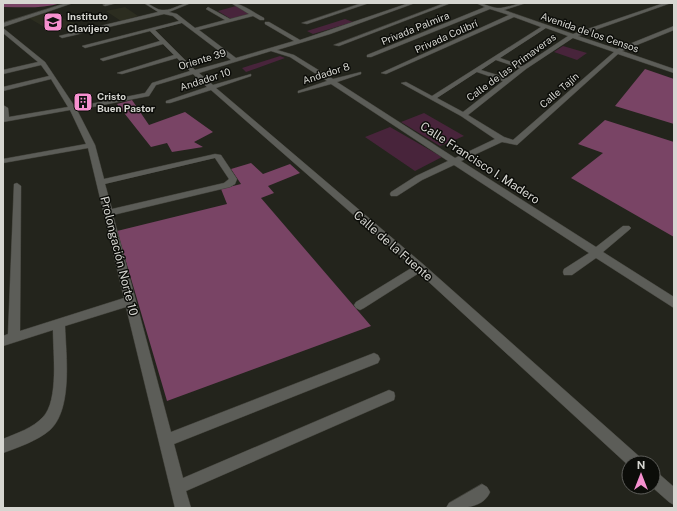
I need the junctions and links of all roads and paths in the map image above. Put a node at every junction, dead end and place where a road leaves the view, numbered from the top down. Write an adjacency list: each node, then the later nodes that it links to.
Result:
1 (71, 3): 26 (street)
2 (115, 3): 11 (street)
3 (146, 3): 18 (street)
4 (189, 3): 18 (street)
5 (367, 3): 25 (street)
6 (413, 3): 34 (street, Oriente 39)
7 (449, 3): 36 (street)
8 (478, 3): 13 (street, Avenida de los Censos)
9 (524, 3): 16 (street)
10 (669, 3): 33 (street, Calle de las Primaveras)
11 (105, 5)
12 (232, 5): 19 (street)
13 (490, 7): 16 (street, Avenida de los Censos); 41 (street, Privada Palmira)
14 (208, 8): 17 (street)
15 (222, 9): 17 (street)
16 (500, 10): 20 (street, Avenida de los Censos)
17 (215, 11): 23 (street)
18 (164, 12): 22 (street); 32 (street)
19 (254, 14): 21 (street); 23 (street)
20 (514, 15): 27 (street, Avenida de los Censos); 53 (street, Privada Colibrí)
21 (262, 19)
22 (184, 21): 29 (street); 30 (street)
23 (230, 21): 30 (street)
24 (268, 23): 34 (street)
25 (305, 23)
26 (3, 25)
27 (546, 26): 33 (street, Avenida de los Censos); 42 (street)
28 (674, 28): 39 (street, Calle Tajín)
29 (151, 29): 35 (street, Calle de la Fuente); 37 (street)
30 (197, 29): 44 (street)
31 (3, 30): 45 (street, Prolongación Norte 10)
32 (62, 36)
33 (572, 36): 39 (street, Avenida de los Censos); 46 (street, Calle de las Primaveras)
34 (298, 41): 38 (street, Oriente 39)
35 (164, 42): 40 (street, Calle de la Fuente); 43 (street)
36 (337, 45)
37 (85, 46)
38 (269, 49): 44 (street, Oriente 39); 57 (street, Calle Francisco I. Madero)
39 (618, 51): 48 (street, Avenida de los Censos); 68 (street, Calle Tajín)
40 (177, 56): 50 (street, Calle de la Fuente); 51 (street)
41 (368, 56)
42 (495, 58): 46 (street); 47 (street)
43 (103, 59)
44 (234, 59): 50 (street, Oriente 39)
45 (43, 63): 49 (street); 55 (street, Prolongación Norte 10)
46 (524, 68): 56 (street, Calle de las Primaveras)
47 (476, 70): 56 (street); 62 (street)
48 (674, 70)
49 (3, 72)
50 (194, 72): 59 (street, Calle de la Fuente); 65 (street, Oriente 39)
51 (120, 73)
52 (359, 73): 57 (street, Andador 8)
53 (384, 74)
54 (249, 75): 59 (street, Andador 10)
55 (53, 77): 60 (street); 65 (street, Prolongación Norte 10)
56 (508, 81): 66 (street, Calle de las Primaveras)
57 (332, 82): 61 (street, Andador 8); 71 (street, Calle Francisco I. Madero)
58 (404, 83): 62 (street)
59 (213, 88): 63 (street, Andador 10); 78 (street, Calle de la Fuente)
60 (3, 89)
61 (300, 92)
62 (433, 98): 66 (street)
63 (168, 102)
64 (3, 107): 67 (street)
65 (72, 109): 67 (street); 69 (street, Prolongación Norte 10)
66 (463, 115): 68 (street)
67 (4, 119)
68 (501, 139): 71 (street)
69 (91, 145): 70 (street); 72 (street, Prolongación Norte 10)
70 (3, 161)
71 (455, 162): 74 (street); 77 (street, Calle Francisco I. Madero)
72 (101, 182): 75 (street, Prolongación Norte 10); 75 (street)
73 (17, 186): 84 (street)
74 (394, 194)
75 (108, 213): 80 (street, Prolongación Norte 10)
76 (626, 228): 77 (street)
77 (597, 252): 79 (street); 81 (street, Calle Francisco I. Madero)
78 (420, 268): 82 (street); 89 (street, Calle de la Fuente)
79 (568, 272)
80 (130, 301): 83 (street); 87 (street, Prolongación Norte 10)
81 (674, 303)
82 (360, 305)
83 (59, 324): 84 (street); 88 (street)
84 (8, 339)
85 (374, 359): 87 (street)
86 (389, 396): 91 (street)
87 (165, 441): 91 (street, Prolongación Norte 10)
88 (3, 446)
89 (627, 455)
90 (661, 485): 93 (street)
91 (178, 487): 94 (street, Prolongación Norte 10)
92 (482, 492): 95 (street)
93 (674, 497)
94 (183, 508)
95 (454, 508)

